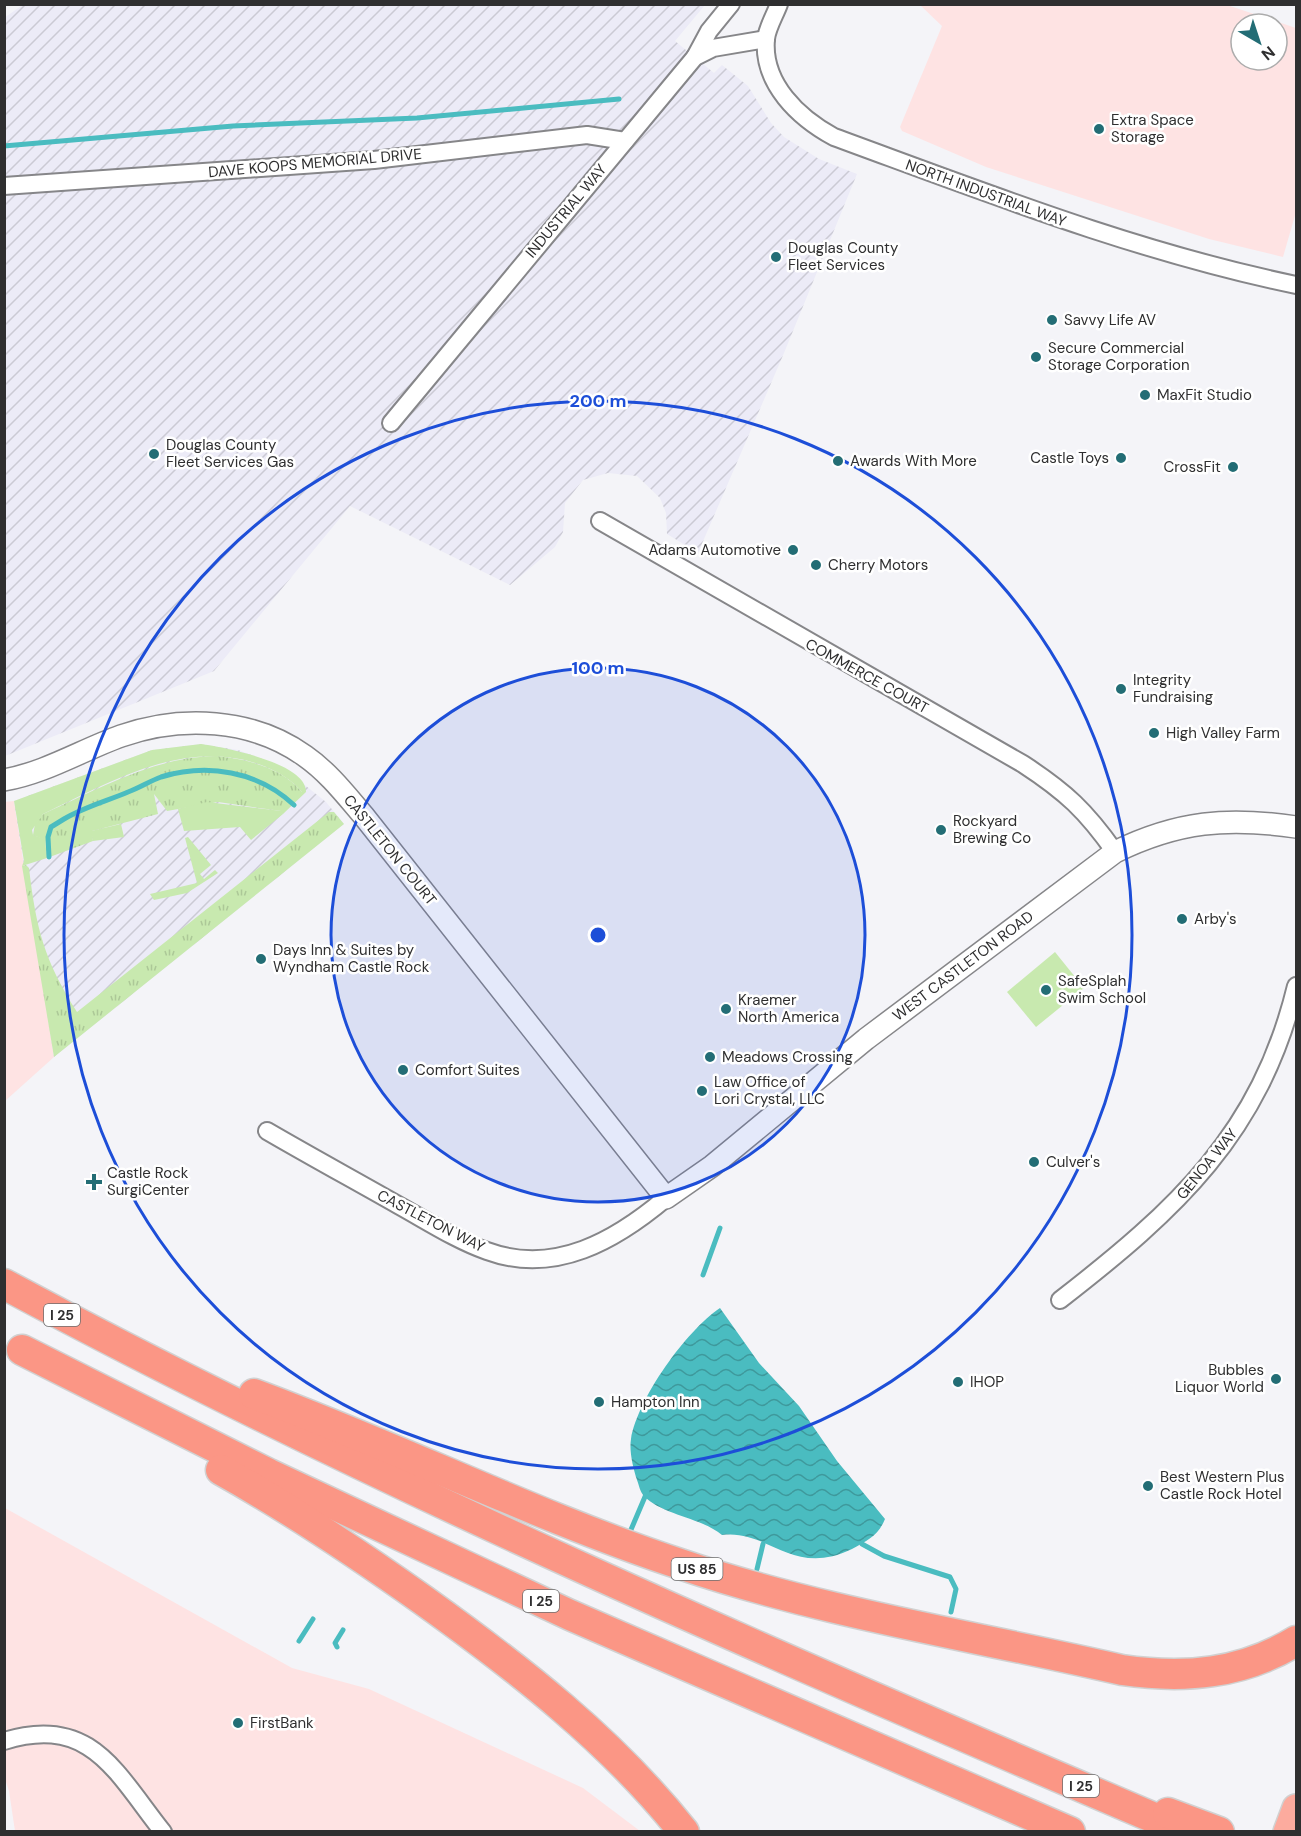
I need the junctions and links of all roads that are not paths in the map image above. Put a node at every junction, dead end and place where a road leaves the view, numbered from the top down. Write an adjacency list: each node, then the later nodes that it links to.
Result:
1 (731, 4): 4 (street)
2 (779, 4): 3 (street, NORTH INDUSTRIAL WAY)
3 (766, 39): 4 (street, INDUSTRIAL WAY); 7 (street, NORTH INDUSTRIAL WAY)
4 (695, 57): 5 (street, INDUSTRIAL WAY)
5 (624, 141): 6 (street, DAVE KOOPS MEMORIAL DRIVE); 8 (street, INDUSTRIAL WAY)
6 (4, 186)
7 (1296, 285)
8 (391, 423)
9 (600, 521): 12 (street, COMMERCE COURT)
10 (4, 780): 15 (street, CASTLETON COURT)
11 (1296, 828): 12 (street, WEST CASTLETON ROAD)
12 (1115, 852): 15 (street, WEST CASTLETON ROAD)
13 (1296, 986): 17 (street, GENOA WAY)
14 (267, 1131): 15 (street, CASTLETON WAY)
15 (666, 1198)
16 (4, 1284): 19 (highway, I 25)
17 (1060, 1300)
18 (13, 1345): 25 (highway); 26 (highway, I 25)
19 (120, 1345): 20 (highway, US 85); 22 (highway, I 25)
20 (1296, 1641)
21 (4, 1741): 24 (street)
22 (974, 1741): 27 (highway, I 25); 28 (highway)
23 (1296, 1808): 29 (highway)
24 (163, 1832)
25 (684, 1832)
26 (1070, 1832)
27 (1187, 1832)
28 (1219, 1832)
29 (1287, 1832)

